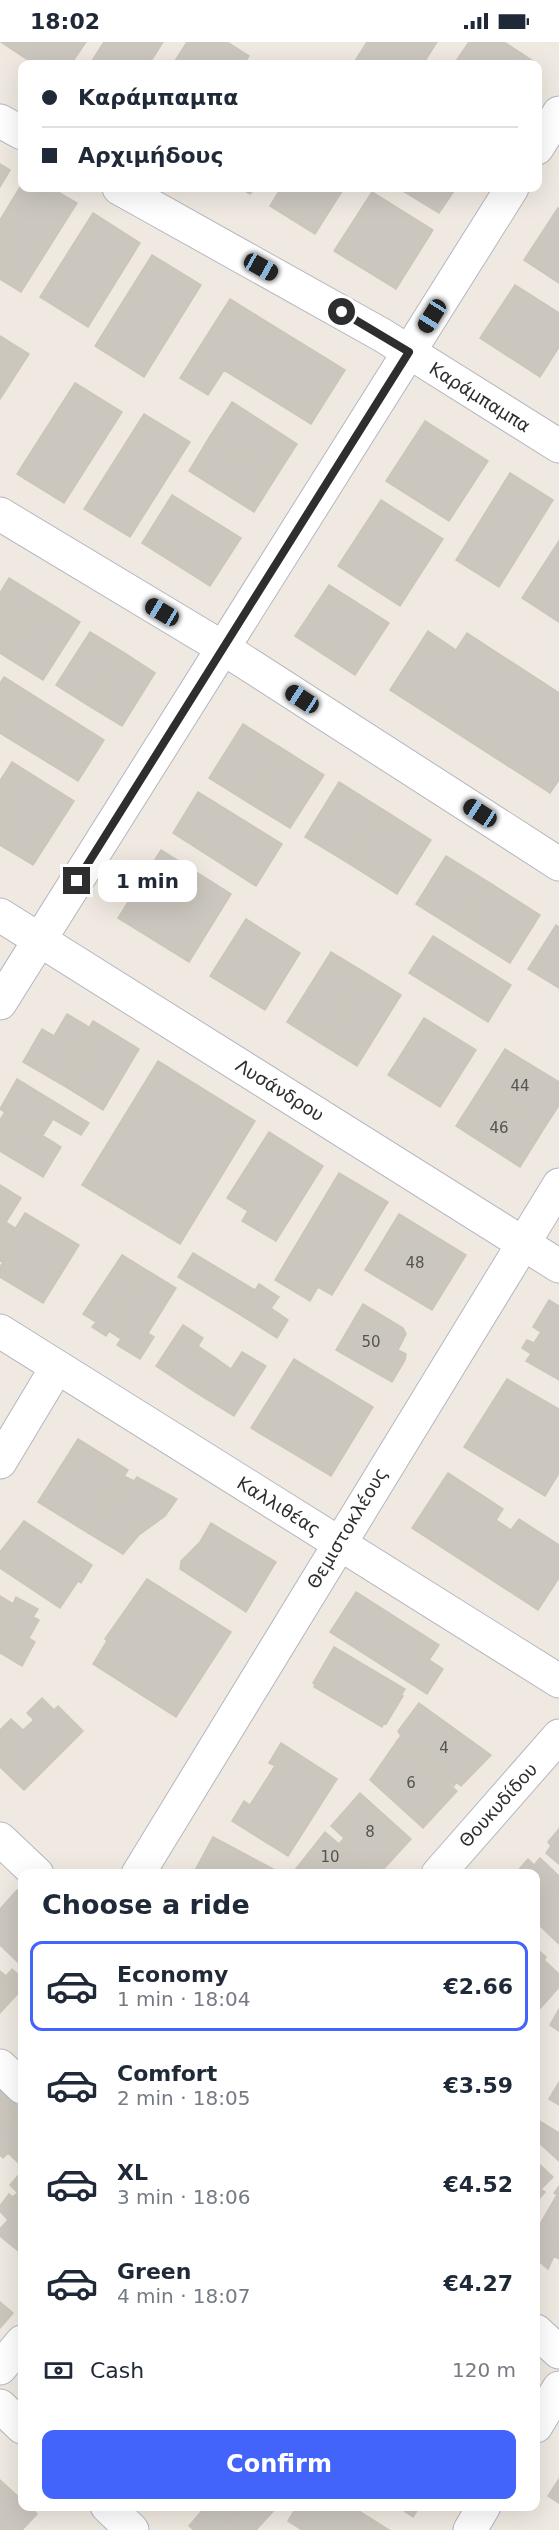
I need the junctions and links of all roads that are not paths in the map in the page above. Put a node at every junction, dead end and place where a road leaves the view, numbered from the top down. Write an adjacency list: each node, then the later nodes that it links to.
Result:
1 (559, 113): 4 (street)
2 (0, 121): 3 (street)
3 (18, 131)
4 (542, 140)
5 (126, 192): 7 (street, Καράμπαμπα)
6 (509, 192): 7 (street)
7 (409, 352): 8 (street, Καράμπαμπα); 10 (street)
8 (559, 446)
9 (0, 514): 10 (street)
10 (223, 648): 11 (street); 13 (street)
11 (559, 864)
12 (0, 915): 13 (street, Λυσάνδρου)
13 (40, 939): 14 (street); 16 (street, Λυσάνδρου)
14 (0, 1003)
15 (559, 1185): 16 (street, Θεμιστοκλέους)
16 (522, 1242): 17 (street, Λυσάνδρου); 21 (street, Θεμιστοκλέους)
17 (559, 1266)
18 (0, 1331): 19 (street, Καλλιθέας)
19 (57, 1367): 20 (street); 21 (street, Καλλιθέας)
20 (0, 1462)
21 (338, 1543): 22 (street, Καλλιθέας); 26 (street, Θεμιστοκλέους)
22 (559, 1681)
23 (559, 1736): 27 (street, Θουκυδίδου)
24 (0, 1839): 25 (street)
25 (32, 1869)
26 (141, 1869)
27 (442, 1869)
28 (0, 2066): 29 (street)
29 (18, 2083)
30 (540, 2335): 32 (street)
31 (18, 2347): 33 (street)
32 (559, 2352)
33 (0, 2368)
34 (559, 2388): 36 (street)
35 (0, 2406): 37 (street)
36 (540, 2419)
37 (18, 2423)
38 (112, 2511): 39 (street)
39 (132, 2530)

